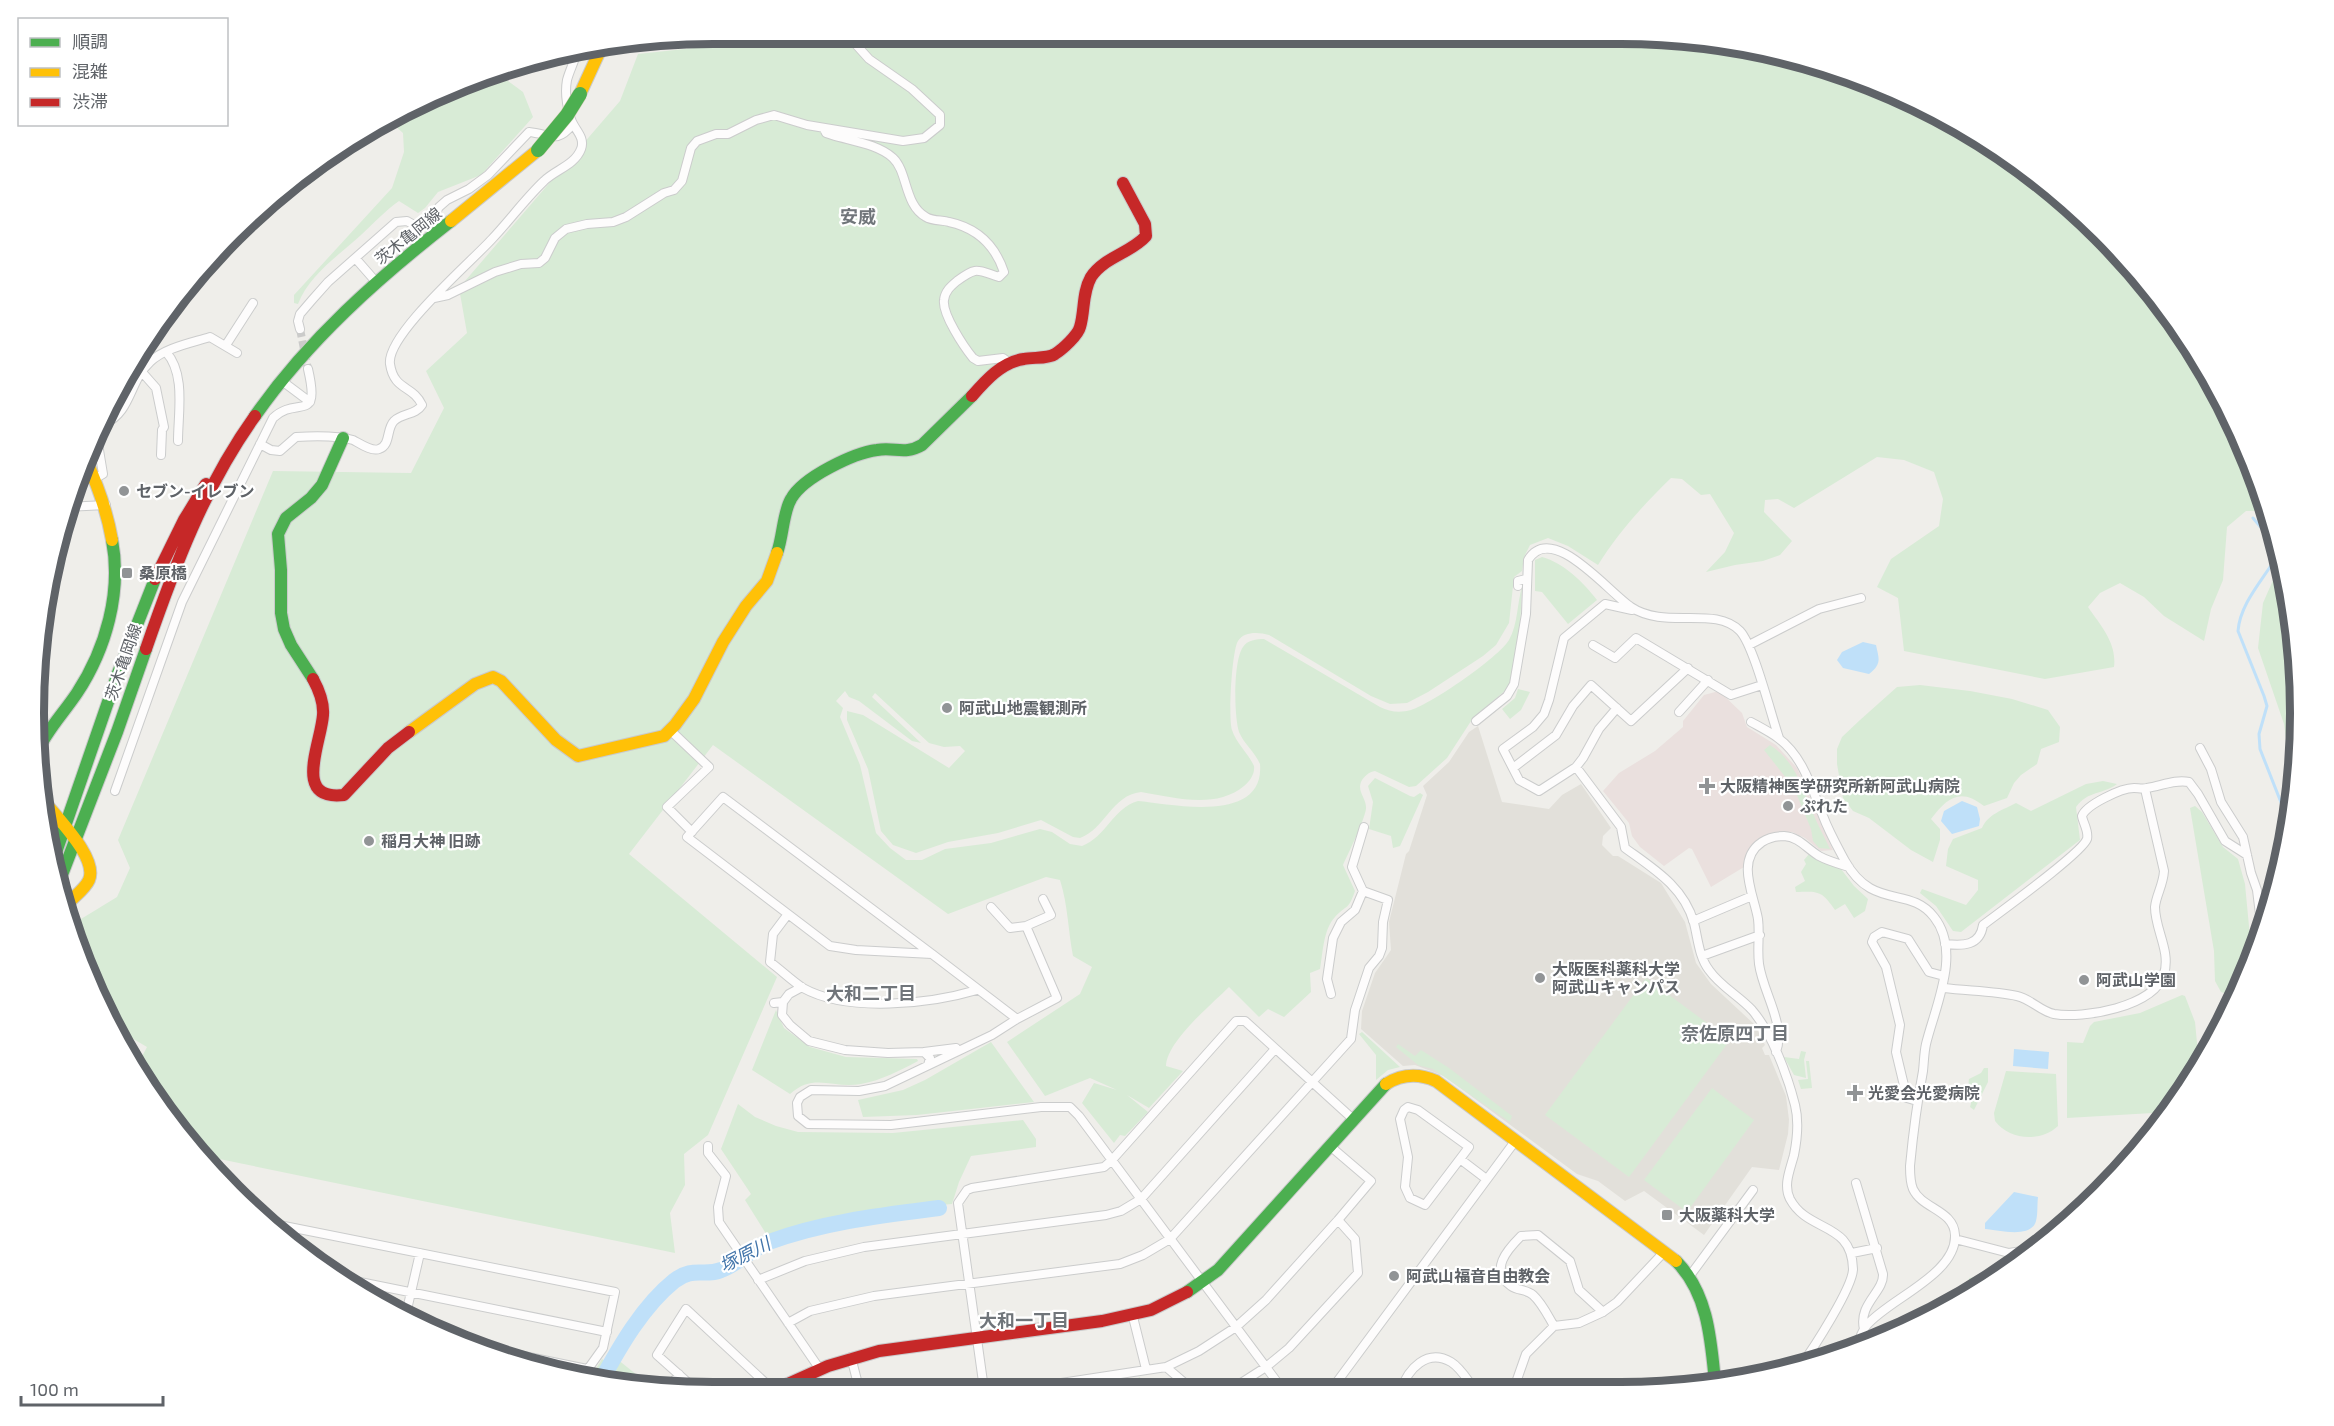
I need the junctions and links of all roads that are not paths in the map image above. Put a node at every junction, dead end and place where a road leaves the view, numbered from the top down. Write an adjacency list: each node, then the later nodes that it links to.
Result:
1 (855, 44): 5 (street)
2 (599, 53): 8 (street, 茨木亀岡線, bridge)
3 (576, 57): 4 (street)
4 (572, 125): 7 (street); 9 (street)
5 (824, 128): 9 (street); 15 (street)
6 (1123, 183): 15 (street)
7 (356, 259): 8 (street); 11 (street)
8 (377, 283): 18 (street, 茨木亀岡線)
9 (434, 298): 21 (street)
10 (254, 303): 12 (street)
11 (300, 329)
12 (226, 345): 13 (street); 14 (street)
13 (166, 352): 17 (street); 22 (street)
14 (237, 353)
15 (1010, 363): 44 (street)
16 (309, 369): 19 (street)
17 (141, 371): 20 (street); 26 (street)
18 (282, 381): 19 (street); 25 (street, 茨木亀岡線)
19 (310, 402): 23 (street)
20 (112, 419)
21 (343, 438): 23 (street); 44 (street)
22 (178, 441)
23 (260, 444): 51 (street)
24 (99, 447): 28 (street)
25 (230, 454): 54 (street, 茨木亀岡線); 56 (street, 茨木亀岡線)
26 (161, 455)
27 (90, 467): 28 (street)
28 (96, 478): 29 (street)
29 (106, 505): 30 (street); 46 (street)
30 (76, 506)
31 (1526, 579): 32 (street); 34 (street); 42 (street)
32 (1518, 586)
33 (1861, 598): 36 (street)
34 (1638, 612): 36 (street); 49 (street)
35 (1593, 645): 37 (street)
36 (1749, 645): 39 (street)
37 (1688, 668): 38 (street); 40 (street)
38 (1708, 680): 39 (street); 41 (street)
39 (1762, 686): 45 (street)
40 (1617, 708): 48 (street); 49 (street)
41 (1679, 712)
42 (1476, 721)
43 (1750, 722): 45 (street)
44 (670, 730): 55 (street)
45 (1779, 738): 59 (street)
46 (45, 741)
47 (2200, 748): 58 (street)
48 (1576, 767): 49 (street); 68 (street)
49 (1513, 768)
50 (2145, 789): 58 (street); 71 (street); 76 (street)
51 (115, 791)
52 (50, 809): 54 (street)
53 (1364, 827): 61 (street)
54 (65, 828): 56 (street); 57 (street, 茨木亀岡線)
55 (692, 832): 67 (street); 72 (street)
56 (76, 842): 60 (street, 茨木亀岡線); 64 (street)
57 (57, 848)
58 (2247, 855): 66 (street)
59 (1849, 867): 62 (street); 71 (street)
60 (63, 873)
61 (1363, 891): 78 (street); 85 (street)
62 (1752, 896): 68 (street); 70 (street)
63 (1043, 899): 69 (street)
64 (71, 901)
65 (991, 907): 69 (street)
66 (2260, 913)
67 (788, 914): 72 (street); 75 (street)
68 (1693, 921): 73 (street)
69 (1026, 926): 79 (street)
70 (1760, 935): 73 (street); 83 (street)
71 (1945, 944): 74 (street)
72 (932, 954): 77 (street)
73 (1702, 956): 83 (street)
74 (1944, 976): 76 (street); 86 (street)
75 (802, 987): 77 (street); 82 (street)
76 (1944, 988): 86 (street)
77 (977, 990): 79 (street)
78 (1331, 994)
79 (1017, 1019): 80 (street)
80 (975, 1043): 82 (street); 84 (street)
81 (1275, 1049): 85 (street); 92 (street); 96 (street)
82 (924, 1052): 84 (street)
83 (1776, 1052): 106 (street)
84 (928, 1065): 92 (street)
85 (1313, 1083): 87 (street); 100 (street)
86 (1917, 1101): 101 (street)
87 (1354, 1120): 88 (street); 90 (street)
88 (1516, 1140): 93 (street); 103 (street)
89 (708, 1146): 108 (street)
90 (1330, 1146): 97 (street); 110 (street)
91 (1460, 1159): 91 (street); 93 (street)
92 (1112, 1160): 96 (street); 99 (street)
93 (1485, 1178): 142 (street)
94 (1856, 1183): 102 (street)
95 (1753, 1190): 107 (street)
96 (1141, 1199): 99 (street); 100 (street)
97 (1338, 1220): 118 (street); 127 (street)
98 (288, 1229): 105 (street)
99 (962, 1235): 108 (street); 111 (street)
100 (1170, 1239): 110 (street); 111 (street)
101 (1955, 1239): 104 (street); 119 (street)
102 (1877, 1248): 106 (street); 119 (street)
103 (1665, 1251): 107 (street); 114 (street)
104 (2019, 1252)
105 (420, 1253): 112 (street); 120 (street)
106 (1852, 1253): 123 (street)
107 (1689, 1277): 131 (street)
108 (758, 1280): 116 (street)
109 (360, 1282): 112 (street)
110 (1203, 1283): 115 (street); 118 (street)
111 (969, 1284): 116 (street); 121 (street)
112 (411, 1292): 113 (street); 120 (street)
113 (407, 1308)
114 (1603, 1312): 117 (street); 117 (street)
115 (1133, 1317): 121 (street); 128 (street)
116 (788, 1323): 126 (street)
117 (1554, 1326): 145 (street)
118 (1236, 1327): 125 (street); 127 (street)
119 (1864, 1329): 122 (street)
120 (607, 1332): 129 (street)
121 (977, 1338): 124 (street); 137 (street)
122 (1861, 1338)
123 (1808, 1356)
124 (851, 1358): 126 (street); 136 (street)
125 (1166, 1367): 128 (street); 139 (street)
126 (819, 1368): 135 (street)
127 (1266, 1368): 140 (street); 141 (street)
128 (1146, 1369): 138 (street)
129 (587, 1371)
130 (679, 1374): 132 (street); 133 (street); 134 (street)
131 (1714, 1376)
132 (674, 1381)
133 (687, 1381)
134 (765, 1382)
135 (791, 1382)
136 (857, 1382)
137 (983, 1382)
138 (1083, 1382)
139 (1184, 1382)
140 (1243, 1382)
141 (1277, 1382)
142 (1336, 1382)
143 (1405, 1382): 144 (street)
144 (1468, 1382)
145 (1515, 1382)

